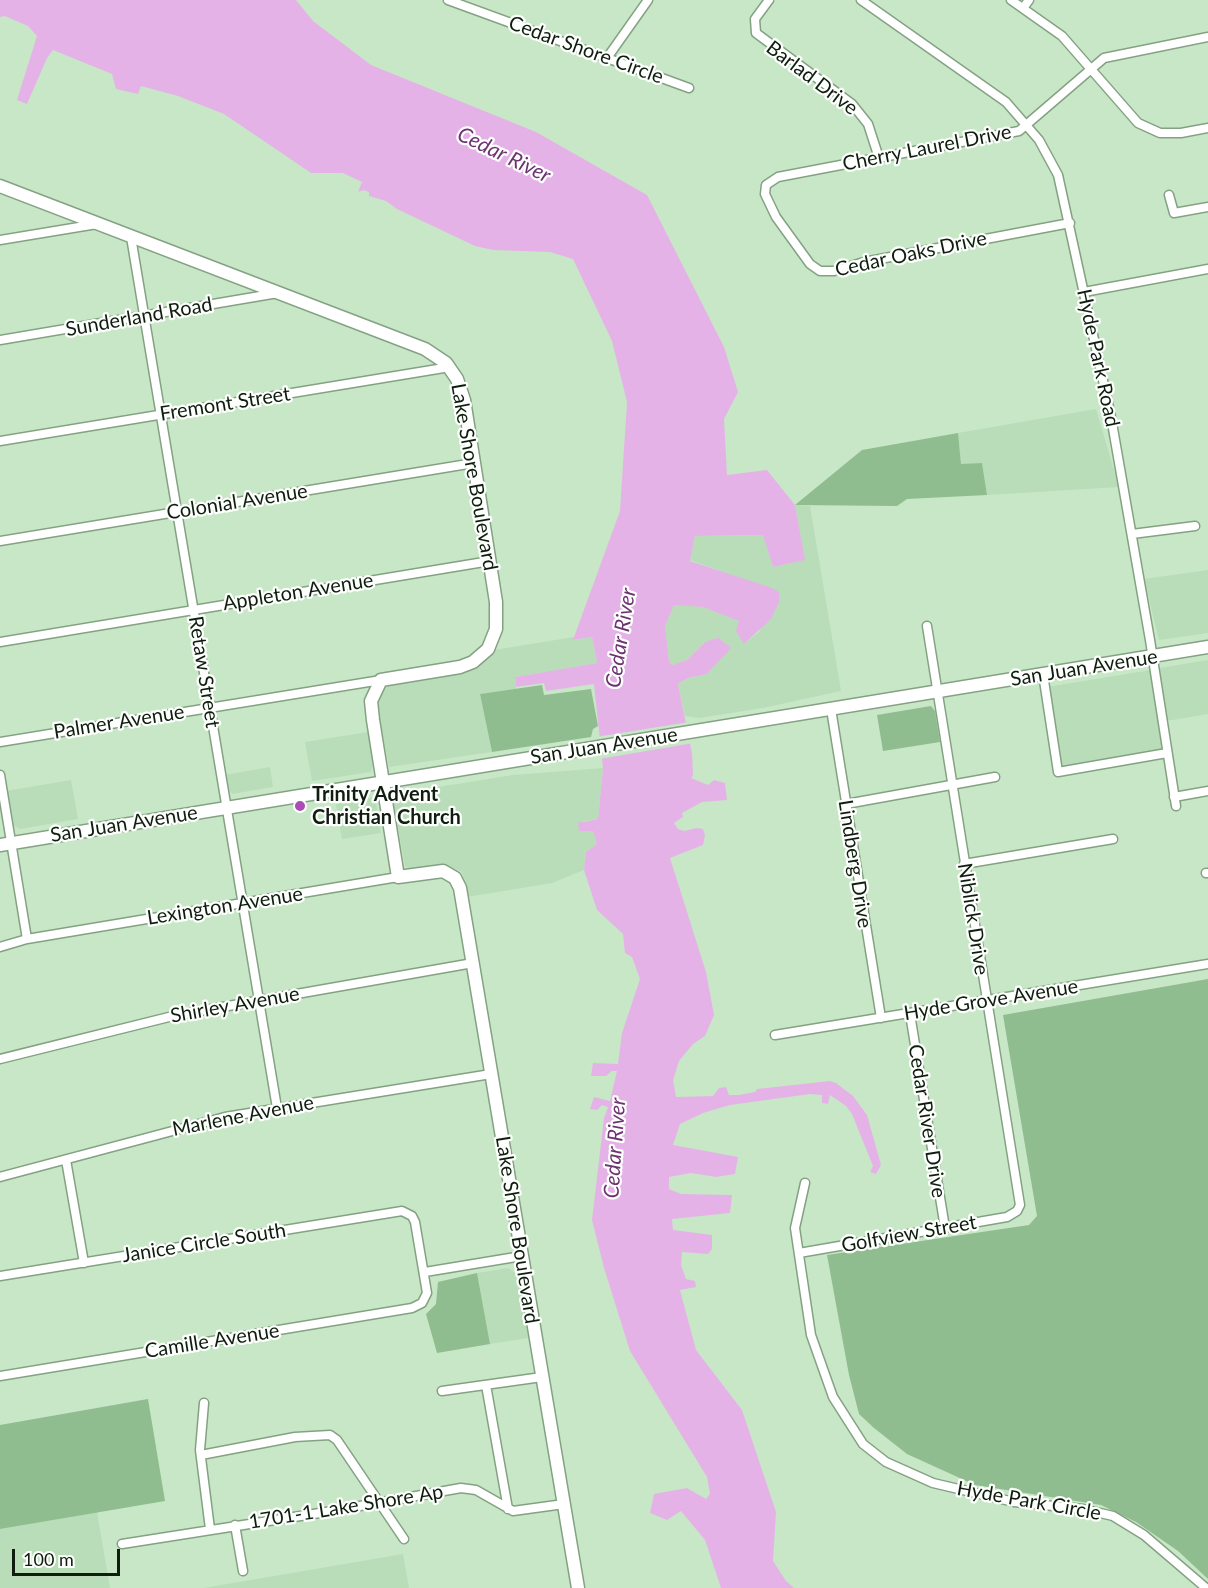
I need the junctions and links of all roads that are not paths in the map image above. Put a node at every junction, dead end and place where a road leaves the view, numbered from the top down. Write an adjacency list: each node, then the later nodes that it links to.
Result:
1 (449, 0): 9 (street, Cedar Shore Circle)
2 (648, 0): 9 (street)
3 (769, 0): 14 (street, Barlad Drive)
4 (861, 0): 12 (street, Hyde Park Road)
5 (1011, 0): 7 (street)
6 (1029, 0): 7 (street)
7 (1023, 8): 10 (street)
8 (1208, 37): 10 (street, Cherry Laurel Drive)
9 (606, 58): 11 (street, Cedar Shore Circle)
10 (1092, 69): 12 (street, Cherry Laurel Drive); 13 (street)
11 (689, 88)
12 (1028, 124): 14 (street, Cherry Laurel Drive); 19 (street, Hyde Park Road)
13 (1208, 128)
14 (879, 158): 15 (street, Cherry Laurel Drive)
15 (766, 185): 19 (street, Cedar Oaks Drive)
16 (0, 186): 20 (street, Lake Shore Boulevard)
17 (1169, 195): 18 (street)
18 (1208, 207)
19 (1070, 223): 24 (street, Hyde Park Road)
20 (97, 224): 21 (street, Lake Shore Boulevard); 22 (street)
21 (131, 237): 25 (street, Lake Shore Boulevard); 26 (street, Retaw Street)
22 (0, 240)
23 (1208, 269): 24 (street)
24 (1084, 292): 34 (street, Hyde Park Road)
25 (279, 293): 26 (street, Sunderland Road); 28 (street, Lake Shore Boulevard)
26 (145, 317): 27 (street, Sunderland Road); 29 (street, Retaw Street)
27 (0, 340)
28 (450, 367): 29 (street, Fremont Street); 31 (street, Lake Shore Boulevard)
29 (161, 414): 30 (street, Fremont Street); 32 (street, Retaw Street)
30 (0, 441)
31 (474, 463): 32 (street, Colonial Avenue); 36 (street, Lake Shore Boulevard)
32 (177, 512): 35 (street, Colonial Avenue); 37 (street, Retaw Street)
33 (1195, 526): 34 (street)
34 (1131, 534): 41 (street, Hyde Park Road)
35 (0, 541)
36 (490, 561): 37 (street, Appleton Avenue); 43 (street, Lake Shore Boulevard)
37 (193, 609): 39 (street, Appleton Avenue); 45 (street, Retaw Street)
38 (927, 626): 44 (street, Niblick Drive)
39 (0, 642)
40 (1208, 647): 41 (street, San Juan Avenue)
41 (1153, 656): 42 (street, San Juan Avenue); 48 (street, Hyde Park Road)
42 (1043, 674): 44 (street, San Juan Avenue); 48 (street)
43 (381, 680): 45 (street, Palmer Avenue); 51 (street)
44 (937, 692): 46 (street, San Juan Avenue); 52 (street, Niblick Drive)
45 (209, 707): 47 (street, Palmer Avenue); 55 (street, Retaw Street)
46 (831, 709): 51 (street, San Juan Avenue); 54 (street, Lindberg Drive)
47 (0, 742)
48 (1167, 753): 53 (street, Hyde Park Road)
49 (0, 775): 57 (street)
50 (995, 777): 52 (street)
51 (383, 782): 55 (street, San Juan Avenue); 60 (street)
52 (951, 787): 54 (street); 58 (street, Niblick Drive)
53 (1208, 791)
54 (846, 804): 69 (street, Lindberg Drive)
55 (226, 808): 57 (street, San Juan Avenue); 61 (street, Retaw Street)
56 (1113, 839): 58 (street)
57 (5, 844): 62 (street)
58 (964, 864): 67 (street, Niblick Drive)
59 (451, 875): 60 (street, Lexington Avenue); 64 (street, Lake Shore Boulevard)
60 (398, 877): 61 (street, Lexington Avenue)
61 (242, 903): 62 (street, Lexington Avenue); 66 (street, Retaw Street)
62 (27, 939): 63 (street, Lexington Avenue)
63 (0, 947)
64 (472, 963): 66 (street, Shirley Avenue); 72 (street, Lake Shore Boulevard)
65 (1208, 964): 67 (street, Hyde Grove Avenue)
66 (259, 1000): 71 (street, Shirley Avenue); 73 (street, Retaw Street)
67 (987, 1001): 68 (street, Hyde Grove Avenue); 77 (street, Niblick Drive)
68 (910, 1014): 69 (street, Hyde Grove Avenue); 78 (street, Cedar River Drive)
69 (881, 1018): 70 (street, Hyde Grove Avenue)
70 (775, 1035)
71 (0, 1059)
72 (491, 1074): 73 (street, Marlene Avenue); 80 (street, Lake Shore Boulevard)
73 (277, 1108): 74 (street, Marlene Avenue)
74 (66, 1160): 75 (street, Marlene Avenue); 81 (street)
75 (0, 1177)
76 (805, 1183): 79 (street, Hyde Park Circle)
77 (1017, 1211): 78 (street, Golfview Street)
78 (945, 1228): 79 (street, Golfview Street)
79 (799, 1254): 99 (street, Hyde Park Circle)
80 (522, 1256): 82 (street); 85 (street, Lake Shore Boulevard)
81 (84, 1263): 82 (street, Janice Circle South); 83 (street, Janice Circle South)
82 (425, 1272): 84 (street, Camille Avenue)
83 (0, 1276)
84 (0, 1376)
85 (542, 1377): 86 (street); 91 (street, Lake Shore Boulevard)
86 (486, 1385): 87 (street); 92 (street)
87 (442, 1391)
88 (204, 1403): 89 (street)
89 (201, 1455): 90 (street); 94 (street)
90 (379, 1503): 92 (street, 1701-1 Lake Shore Ap); 93 (street, 1701-1 Lake Shore Ap); 95 (street)
91 (564, 1504): 92 (street, 1701-1 Lake Shore Ap); 98 (street, Lake Shore Boulevard)
92 (508, 1509)
93 (235, 1525): 94 (street, 1701-1 Lake Shore Ap); 97 (street)
94 (210, 1529): 96 (street, 1701-1 Lake Shore Ap)
95 (404, 1539)
96 (122, 1544)
97 (243, 1571)
98 (578, 1588)
99 (1206, 1588)

